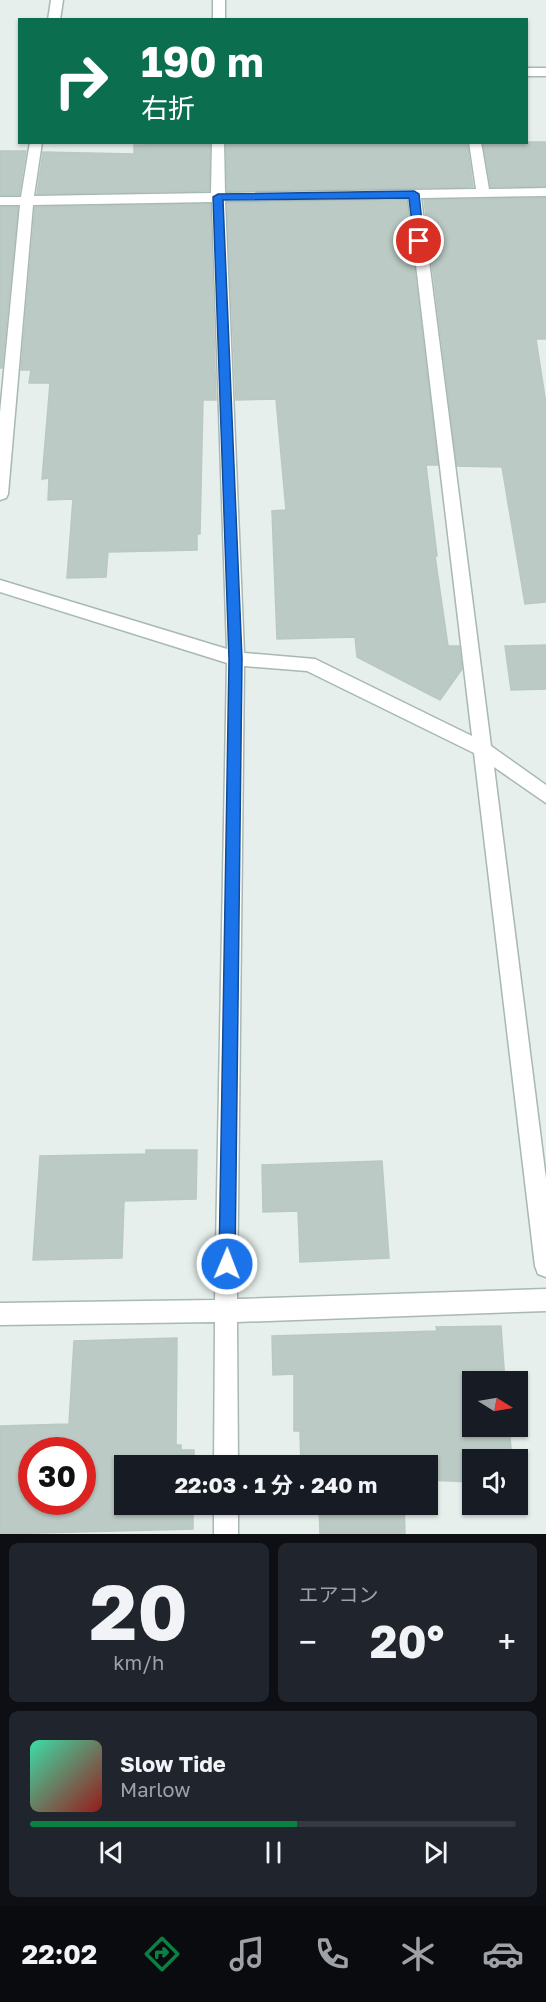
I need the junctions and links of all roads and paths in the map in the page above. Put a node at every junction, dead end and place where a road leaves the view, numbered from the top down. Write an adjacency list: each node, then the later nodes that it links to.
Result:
1 (57, 0): 3 (street)
2 (219, 0): 4 (street)
3 (54, 18)
4 (219, 18)
5 (528, 72): 6 (street)
6 (546, 72)
7 (36, 144): 15 (street)
8 (218, 144): 13 (street)
9 (475, 144): 11 (street)
10 (546, 192): 11 (street)
11 (483, 193): 12 (street)
12 (414, 194): 13 (street); 19 (street)
13 (218, 197): 15 (street); 18 (street)
14 (0, 201): 15 (street)
15 (27, 202): 16 (street)
16 (0, 494)
17 (0, 586): 18 (street)
18 (236, 659): 19 (street); 23 (street)
19 (482, 749): 20 (street); 21 (street)
20 (546, 795)
21 (546, 1266)
22 (546, 1300): 23 (street)
23 (226, 1311): 24 (street); 25 (street)
24 (0, 1314)
25 (226, 1455)
26 (226, 1515): 27 (street)
27 (226, 1534)

